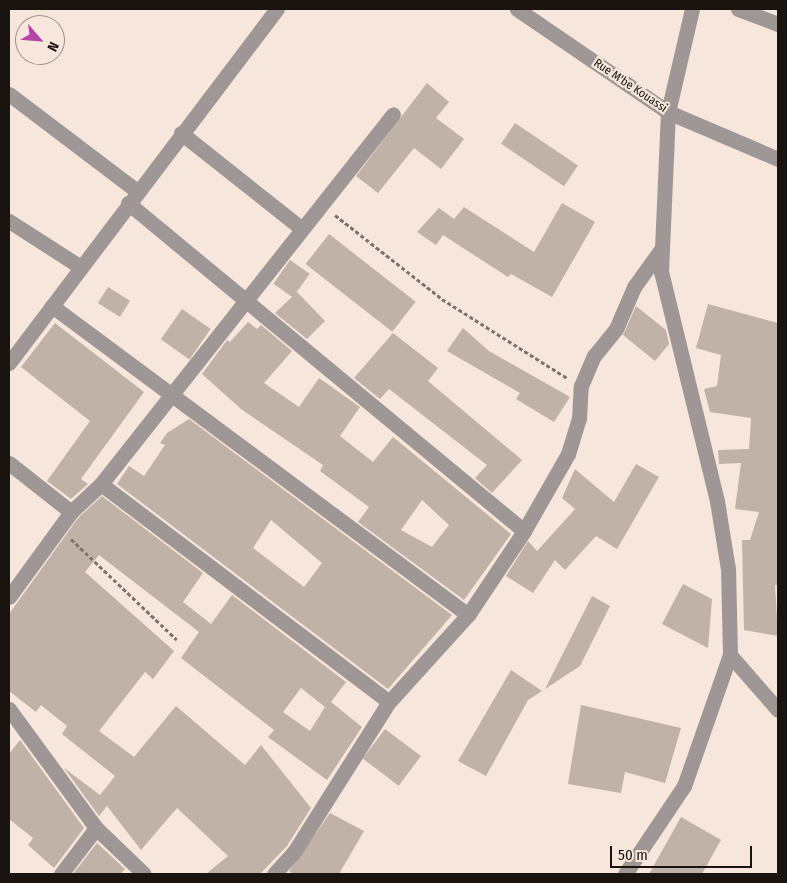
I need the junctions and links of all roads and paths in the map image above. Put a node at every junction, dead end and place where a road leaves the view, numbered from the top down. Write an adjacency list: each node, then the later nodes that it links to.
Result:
1 (277, 9): 9 (street)
2 (517, 9): 7 (street, Rue M'be Kouassi)
3 (692, 9): 7 (street)
4 (738, 9): 5 (street)
5 (778, 24)
6 (9, 94): 11 (street)
7 (668, 112): 10 (street, Rue M'be Kouassi); 15 (street)
8 (393, 114): 12 (street)
9 (181, 133): 11 (street); 14 (street)
10 (778, 159)
11 (132, 197): 16 (street); 17 (street)
12 (323, 205): 14 (street); 20 (path)
13 (9, 221): 16 (street)
14 (302, 229): 17 (street)
15 (662, 248): 20 (street); 30 (street)
16 (79, 266): 18 (street)
17 (248, 300): 21 (street); 26 (street)
18 (52, 306): 19 (street); 21 (street)
19 (9, 362)
20 (581, 386): 26 (street)
21 (174, 394): 23 (street); 28 (street)
22 (9, 463): 24 (street)
23 (101, 484): 24 (street); 31 (street)
24 (71, 512): 25 (street)
25 (61, 530): 27 (street); 29 (path)
26 (524, 531): 28 (street)
27 (9, 597)
28 (468, 615): 31 (street)
29 (177, 640)
30 (730, 655): 33 (street); 38 (street)
31 (390, 702): 37 (street)
32 (9, 709): 34 (street)
33 (778, 710)
34 (96, 828): 35 (street); 36 (street)
35 (61, 874)
36 (144, 874)
37 (274, 874)
38 (625, 874)

